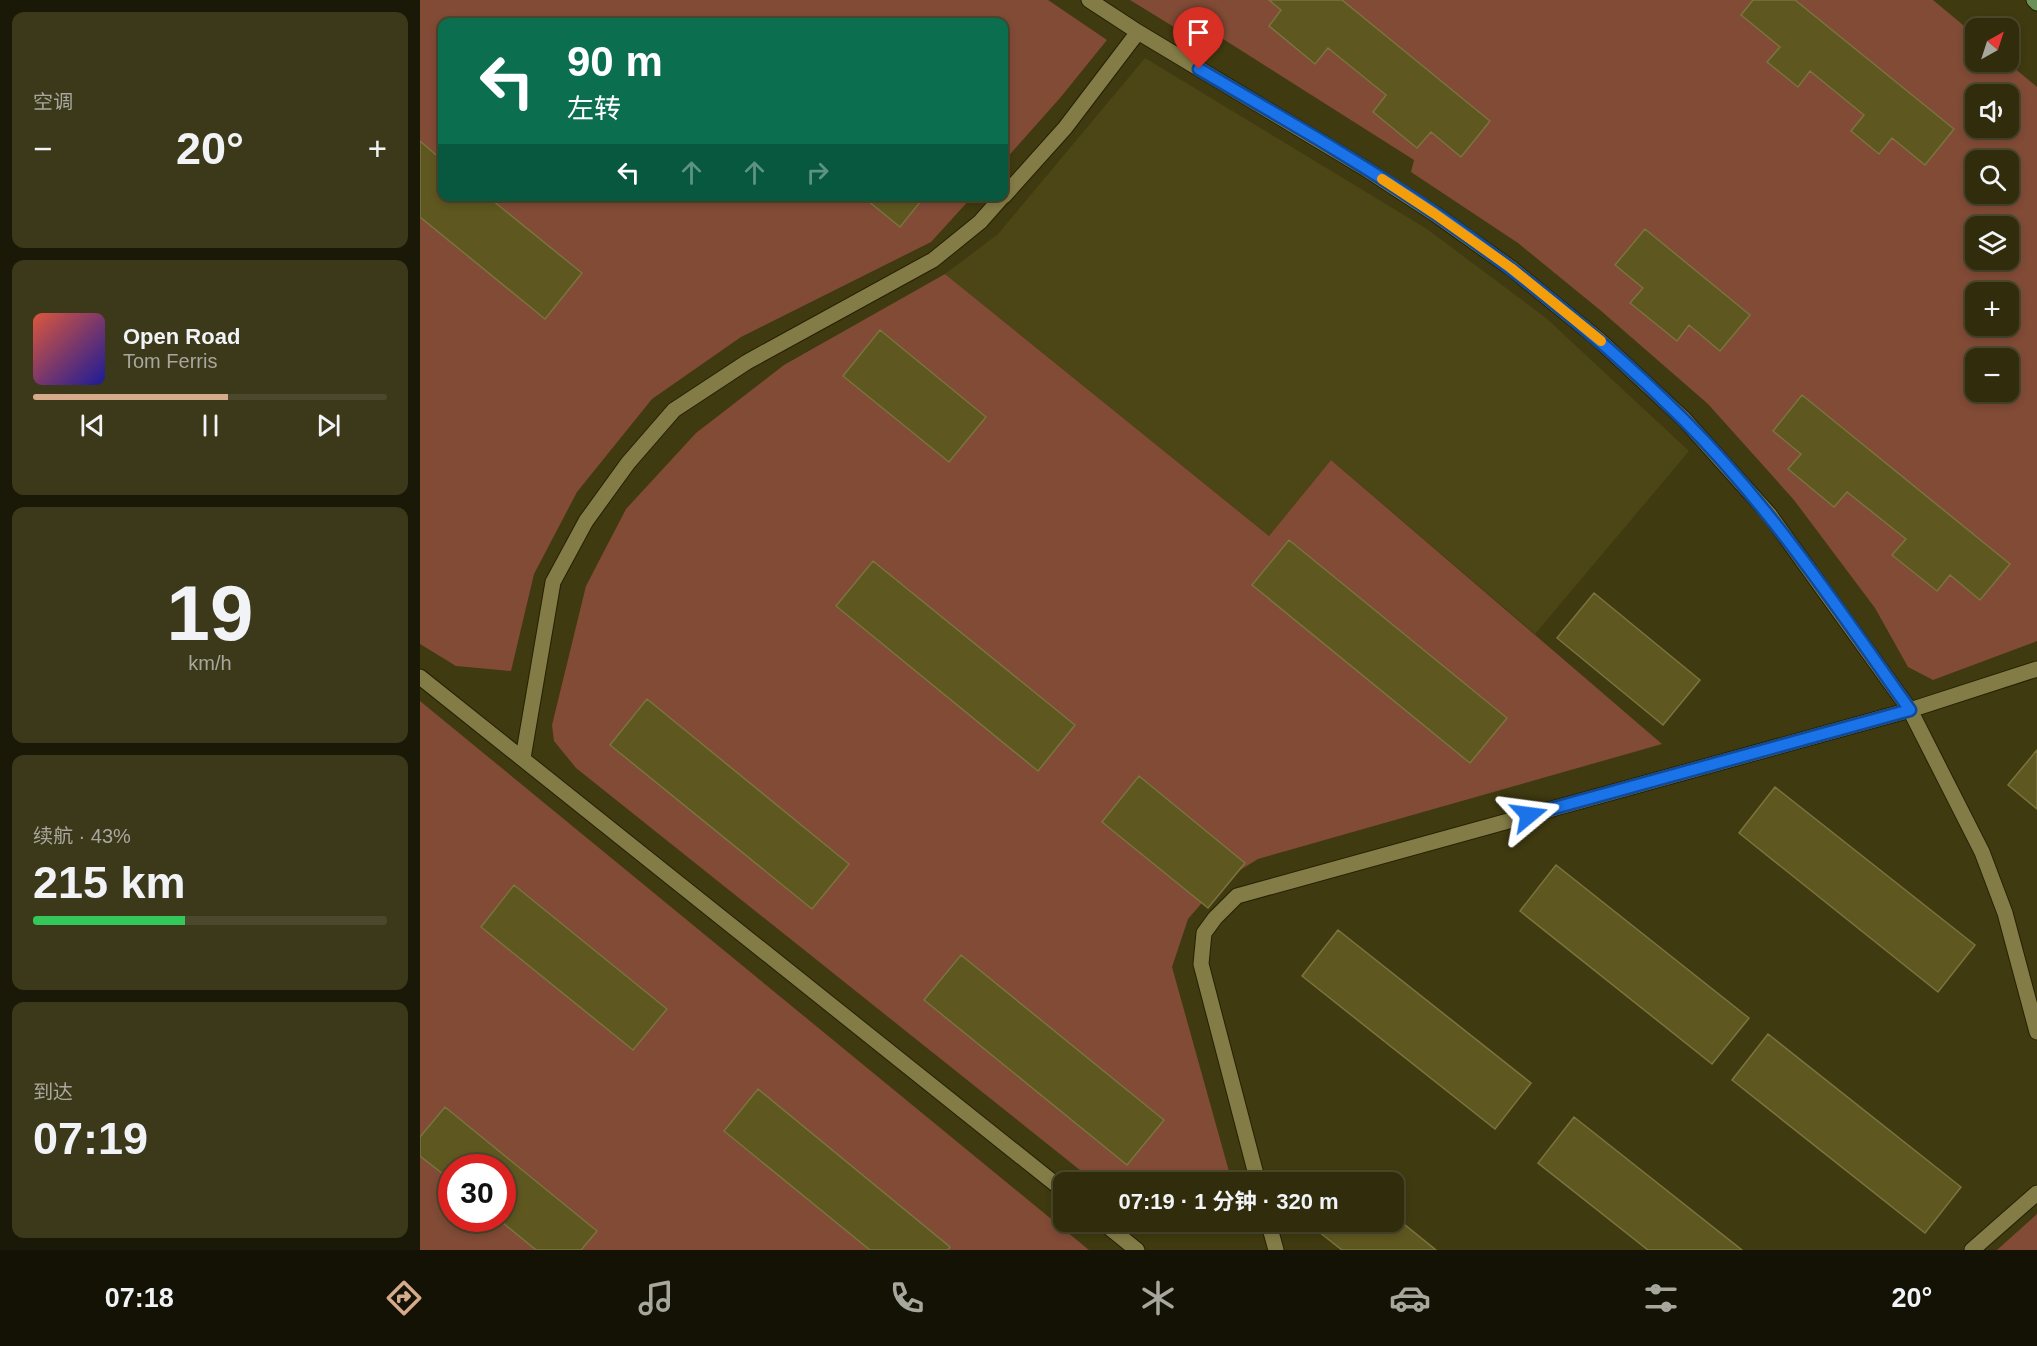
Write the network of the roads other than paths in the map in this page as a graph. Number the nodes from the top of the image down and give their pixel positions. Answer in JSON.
{"nodes":[{"id":1,"x":1089,"y":0,"type":"edge"},
{"id":2,"x":1138,"y":32,"type":"junction"},
{"id":3,"x":1008,"y":191,"type":"edge"},
{"id":4,"x":999,"y":201,"type":"edge"},
{"id":5,"x":2037,"y":669,"type":"edge"},
{"id":6,"x":420,"y":677,"type":"edge"},
{"id":7,"x":1910,"y":710,"type":"junction"},
{"id":8,"x":523,"y":758,"type":"junction"},
{"id":9,"x":2037,"y":1032,"type":"edge"},
{"id":10,"x":1255,"y":1172,"type":"edge"},
{"id":11,"x":1053,"y":1182,"type":"edge"},
{"id":12,"x":2037,"y":1193,"type":"edge"},
{"id":13,"x":1115,"y":1232,"type":"edge"},
{"id":14,"x":1271,"y":1232,"type":"edge"},
{"id":15,"x":1137,"y":1250,"type":"edge"},
{"id":16,"x":1276,"y":1250,"type":"edge"},
{"id":17,"x":1972,"y":1250,"type":"edge"}],
"edges":[{"from":1,"to":2,"type":"street"},
{"from":2,"to":3,"type":"street"},
{"from":2,"to":7,"type":"street"},
{"from":4,"to":8,"type":"street"},
{"from":5,"to":7,"type":"street"},
{"from":6,"to":8,"type":"street"},
{"from":7,"to":9,"type":"street"},
{"from":7,"to":10,"type":"street"},
{"from":8,"to":11,"type":"street"},
{"from":12,"to":17,"type":"street"},
{"from":13,"to":15,"type":"street"},
{"from":14,"to":16,"type":"street"}]}
